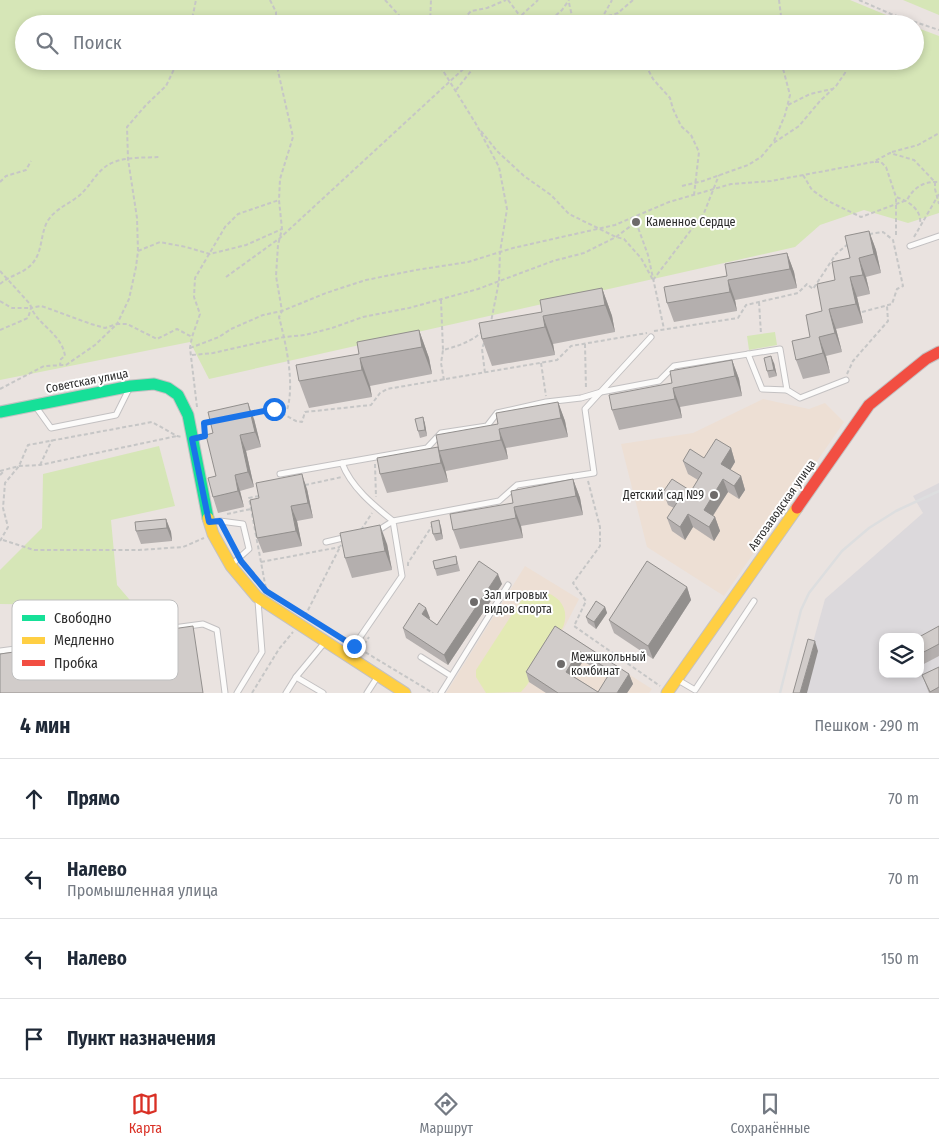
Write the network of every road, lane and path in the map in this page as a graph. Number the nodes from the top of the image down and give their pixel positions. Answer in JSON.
{"nodes":[{"id":1,"x":196,"y":0,"type":"edge"},
{"id":2,"x":270,"y":0,"type":"edge"},
{"id":3,"x":385,"y":0,"type":"edge"},
{"id":4,"x":431,"y":0,"type":"edge"},
{"id":5,"x":507,"y":0,"type":"edge"},
{"id":6,"x":538,"y":0,"type":"edge"},
{"id":7,"x":612,"y":0,"type":"edge"},
{"id":8,"x":633,"y":0,"type":"edge"},
{"id":9,"x":779,"y":0,"type":"edge"},
{"id":10,"x":859,"y":0,"type":"edge"},
{"id":11,"x":569,"y":1,"type":"edge"},
{"id":12,"x":194,"y":15,"type":"edge"},
{"id":13,"x":276,"y":15,"type":"edge"},
{"id":14,"x":399,"y":15,"type":"edge"},
{"id":15,"x":430,"y":15,"type":"edge"},
{"id":16,"x":467,"y":15,"type":"edge"},
{"id":17,"x":518,"y":15,"type":"edge"},
{"id":18,"x":522,"y":15,"type":"edge"},
{"id":19,"x":556,"y":15,"type":"edge"},
{"id":20,"x":572,"y":15,"type":"edge"},
{"id":21,"x":604,"y":15,"type":"edge"},
{"id":22,"x":612,"y":15,"type":"edge"},
{"id":23,"x":781,"y":15,"type":"edge"},
{"id":24,"x":895,"y":15,"type":"edge"},
{"id":25,"x":924,"y":25,"type":"edge"},
{"id":26,"x":939,"y":30,"type":"edge"},
{"id":27,"x":174,"y":70,"type":"edge"},
{"id":28,"x":278,"y":70,"type":"edge"},
{"id":29,"x":443,"y":70,"type":"edge"},
{"id":30,"x":462,"y":70,"type":"edge"},
{"id":31,"x":472,"y":70,"type":"edge"},
{"id":32,"x":648,"y":70,"type":"edge"},
{"id":33,"x":783,"y":70,"type":"edge"},
{"id":34,"x":846,"y":70,"type":"edge"},
{"id":35,"x":450,"y":81,"type":"junction"},
{"id":36,"x":832,"y":89,"type":"junction"},
{"id":37,"x":456,"y":90,"type":"junction"},
{"id":38,"x":787,"y":105,"type":"junction"},
{"id":39,"x":477,"y":127,"type":"junction"},
{"id":40,"x":939,"y":133,"type":"edge"},
{"id":41,"x":774,"y":143,"type":"junction"},
{"id":42,"x":890,"y":153,"type":"junction"},
{"id":43,"x":160,"y":157,"type":"dead end"},
{"id":44,"x":128,"y":159,"type":"junction"},
{"id":45,"x":31,"y":161,"type":"dead end"},
{"id":46,"x":873,"y":162,"type":"junction"},
{"id":47,"x":720,"y":174,"type":"junction"},
{"id":48,"x":802,"y":175,"type":"junction"},
{"id":49,"x":0,"y":182,"type":"edge"},
{"id":50,"x":696,"y":182,"type":"junction"},
{"id":51,"x":935,"y":182,"type":"junction"},
{"id":52,"x":939,"y":182,"type":"edge"},
{"id":53,"x":682,"y":186,"type":"dead end"},
{"id":54,"x":712,"y":190,"type":"junction"},
{"id":55,"x":694,"y":195,"type":"junction"},
{"id":56,"x":938,"y":195,"type":"edge"},
{"id":57,"x":896,"y":197,"type":"junction"},
{"id":58,"x":279,"y":200,"type":"junction"},
{"id":59,"x":907,"y":200,"type":"junction"},
{"id":60,"x":896,"y":204,"type":"junction"},
{"id":61,"x":939,"y":204,"type":"edge"},
{"id":62,"x":638,"y":216,"type":"junction"},
{"id":63,"x":636,"y":222,"type":"junction"},
{"id":64,"x":920,"y":224,"type":"junction"},
{"id":65,"x":282,"y":229,"type":"junction"},
{"id":66,"x":599,"y":230,"type":"junction"},
{"id":67,"x":866,"y":234,"type":"edge"},
{"id":68,"x":896,"y":235,"type":"dead end"},
{"id":69,"x":939,"y":236,"type":"edge"},
{"id":70,"x":616,"y":237,"type":"junction"},
{"id":71,"x":280,"y":238,"type":"junction"},
{"id":72,"x":851,"y":241,"type":"edge"},
{"id":73,"x":910,"y":246,"type":"joint"},
{"id":74,"x":138,"y":251,"type":"junction"},
{"id":75,"x":500,"y":252,"type":"junction"},
{"id":76,"x":210,"y":254,"type":"junction"},
{"id":77,"x":0,"y":271,"type":"edge"},
{"id":78,"x":226,"y":277,"type":"dead end"},
{"id":79,"x":6,"y":278,"type":"junction"},
{"id":80,"x":653,"y":280,"type":"junction"},
{"id":81,"x":499,"y":281,"type":"junction"},
{"id":82,"x":0,"y":284,"type":"edge"},
{"id":83,"x":441,"y":300,"type":"junction"},
{"id":84,"x":0,"y":301,"type":"edge"},
{"id":85,"x":759,"y":302,"type":"junction"},
{"id":86,"x":887,"y":306,"type":"junction"},
{"id":87,"x":31,"y":308,"type":"junction"},
{"id":88,"x":282,"y":311,"type":"junction"},
{"id":89,"x":862,"y":312,"type":"dead end"},
{"id":90,"x":116,"y":324,"type":"junction"},
{"id":91,"x":491,"y":324,"type":"edge"},
{"id":92,"x":486,"y":329,"type":"edge"},
{"id":93,"x":0,"y":330,"type":"edge"},
{"id":94,"x":664,"y":330,"type":"junction"},
{"id":95,"x":761,"y":334,"type":"dead end"},
{"id":96,"x":192,"y":337,"type":"junction"},
{"id":97,"x":284,"y":337,"type":"junction"},
{"id":98,"x":651,"y":337,"type":"dead end"},
{"id":99,"x":485,"y":341,"type":"edge"},
{"id":100,"x":585,"y":344,"type":"junction"},
{"id":101,"x":190,"y":348,"type":"junction"},
{"id":102,"x":443,"y":350,"type":"junction"},
{"id":103,"x":939,"y":352,"type":"edge"},
{"id":104,"x":748,"y":354,"type":"junction"},
{"id":105,"x":192,"y":356,"type":"junction"},
{"id":106,"x":541,"y":363,"type":"junction"},
{"id":107,"x":60,"y":366,"type":"junction"},
{"id":108,"x":485,"y":373,"type":"junction"},
{"id":109,"x":444,"y":380,"type":"junction"},
{"id":110,"x":845,"y":380,"type":"joint"},
{"id":111,"x":130,"y":386,"type":"junction"},
{"id":112,"x":0,"y":389,"type":"edge"},
{"id":113,"x":788,"y":390,"type":"junction"},
{"id":114,"x":601,"y":392,"type":"junction"},
{"id":115,"x":586,"y":396,"type":"junction"},
{"id":116,"x":546,"y":402,"type":"junction"},
{"id":117,"x":35,"y":405,"type":"junction"},
{"id":118,"x":197,"y":408,"type":"dead end"},
{"id":119,"x":287,"y":410,"type":"dead end"},
{"id":120,"x":0,"y":412,"type":"edge"},
{"id":121,"x":248,"y":414,"type":"edge"},
{"id":122,"x":213,"y":421,"type":"edge"},
{"id":123,"x":177,"y":436,"type":"junction"},
{"id":124,"x":192,"y":439,"type":"junction"},
{"id":125,"x":52,"y":440,"type":"junction"},
{"id":126,"x":375,"y":457,"type":"junction"},
{"id":127,"x":342,"y":463,"type":"junction"},
{"id":128,"x":40,"y":464,"type":"junction"},
{"id":129,"x":19,"y":466,"type":"junction"},
{"id":130,"x":4,"y":470,"type":"junction"},
{"id":131,"x":0,"y":471,"type":"edge"},
{"id":132,"x":280,"y":474,"type":"dead end"},
{"id":133,"x":586,"y":474,"type":"junction"},
{"id":134,"x":0,"y":475,"type":"edge"},
{"id":135,"x":347,"y":476,"type":"junction"},
{"id":136,"x":302,"y":486,"type":"edge"},
{"id":137,"x":375,"y":487,"type":"dead end"},
{"id":138,"x":266,"y":494,"type":"edge"},
{"id":139,"x":376,"y":507,"type":"junction"},
{"id":140,"x":251,"y":509,"type":"junction"},
{"id":141,"x":436,"y":520,"type":"edge"},
{"id":142,"x":393,"y":521,"type":"junction"},
{"id":143,"x":214,"y":526,"type":"junction"},
{"id":144,"x":366,"y":532,"type":"edge"},
{"id":145,"x":358,"y":534,"type":"joint"},
{"id":146,"x":344,"y":538,"type":"junction"},
{"id":147,"x":1,"y":540,"type":"edge"},
{"id":148,"x":326,"y":542,"type":"dead end"},
{"id":149,"x":340,"y":547,"type":"junction"},
{"id":150,"x":261,"y":562,"type":"junction"},
{"id":151,"x":231,"y":566,"type":"junction"},
{"id":152,"x":329,"y":571,"type":"dead end"},
{"id":153,"x":408,"y":571,"type":"dead end"},
{"id":154,"x":260,"y":583,"type":"dead end"},
{"id":155,"x":508,"y":585,"type":"dead end"},
{"id":156,"x":257,"y":597,"type":"junction"},
{"id":157,"x":754,"y":601,"type":"dead end"},
{"id":158,"x":178,"y":627,"type":"edge"},
{"id":159,"x":371,"y":634,"type":"dead end"},
{"id":160,"x":326,"y":642,"type":"junction"},
{"id":161,"x":354,"y":646,"type":"junction"},
{"id":162,"x":361,"y":650,"type":"junction"},
{"id":163,"x":421,"y":657,"type":"dead end"},
{"id":164,"x":351,"y":659,"type":"junction"},
{"id":165,"x":378,"y":676,"type":"junction"},
{"id":166,"x":451,"y":676,"type":"junction"},
{"id":167,"x":296,"y":677,"type":"junction"},
{"id":168,"x":676,"y":680,"type":"junction"},
{"id":169,"x":664,"y":690,"type":"edge"},
{"id":170,"x":226,"y":693,"type":"edge"},
{"id":171,"x":237,"y":693,"type":"edge"},
{"id":172,"x":286,"y":693,"type":"edge"},
{"id":173,"x":323,"y":693,"type":"edge"},
{"id":174,"x":367,"y":693,"type":"edge"},
{"id":175,"x":405,"y":693,"type":"edge"},
{"id":176,"x":433,"y":693,"type":"edge"},
{"id":177,"x":441,"y":693,"type":"edge"}],
"edges":[{"from":1,"to":12,"type":"path"},
{"from":2,"to":13,"type":"path"},
{"from":3,"to":14,"type":"path"},
{"from":4,"to":15,"type":"path"},
{"from":5,"to":16,"type":"path"},
{"from":5,"to":17,"type":"path"},
{"from":6,"to":18,"type":"path"},
{"from":7,"to":21,"type":"path"},
{"from":8,"to":22,"type":"path"},
{"from":9,"to":23,"type":"path"},
{"from":10,"to":24,"type":"path"},
{"from":11,"to":19,"type":"path"},
{"from":11,"to":20,"type":"path"},
{"from":25,"to":26,"type":"path"},
{"from":27,"to":44,"type":"path"},
{"from":28,"to":58,"type":"path"},
{"from":29,"to":35,"type":"path"},
{"from":30,"to":35,"type":"path"},
{"from":31,"to":37,"type":"path"},
{"from":32,"to":50,"type":"path"},
{"from":33,"to":38,"type":"path"},
{"from":34,"to":36,"type":"path"},
{"from":35,"to":37,"type":"path"},
{"from":35,"to":71,"type":"path"},
{"from":36,"to":38,"type":"path"},
{"from":36,"to":41,"type":"path"},
{"from":37,"to":39,"type":"path"},
{"from":38,"to":41,"type":"path"},
{"from":39,"to":66,"type":"path"},
{"from":39,"to":75,"type":"path"},
{"from":40,"to":42,"type":"path"},
{"from":41,"to":47,"type":"path"},
{"from":42,"to":46,"type":"path"},
{"from":42,"to":51,"type":"path"},
{"from":43,"to":44,"type":"path"},
{"from":44,"to":74,"type":"path"},
{"from":44,"to":79,"type":"path"},
{"from":45,"to":49,"type":"path"},
{"from":46,"to":48,"type":"path"},
{"from":46,"to":57,"type":"path"},
{"from":47,"to":50,"type":"path"},
{"from":47,"to":54,"type":"path"},
{"from":48,"to":54,"type":"path"},
{"from":48,"to":60,"type":"path"},
{"from":50,"to":53,"type":"path"},
{"from":50,"to":55,"type":"path"},
{"from":51,"to":52,"type":"path"},
{"from":51,"to":56,"type":"path"},
{"from":51,"to":59,"type":"path"},
{"from":54,"to":55,"type":"path"},
{"from":54,"to":80,"type":"path"},
{"from":55,"to":62,"type":"path"},
{"from":56,"to":61,"type":"path"},
{"from":56,"to":64,"type":"path"},
{"from":57,"to":59,"type":"path"},
{"from":57,"to":60,"type":"path"},
{"from":58,"to":65,"type":"path"},
{"from":58,"to":76,"type":"path"},
{"from":59,"to":60,"type":"path"},
{"from":59,"to":64,"type":"path"},
{"from":60,"to":68,"type":"path"},
{"from":62,"to":63,"type":"path"},
{"from":62,"to":66,"type":"path"},
{"from":63,"to":70,"type":"path"},
{"from":63,"to":80,"type":"path"},
{"from":64,"to":73,"type":"path"},
{"from":65,"to":71,"type":"path"},
{"from":65,"to":76,"type":"path"},
{"from":66,"to":70,"type":"path"},
{"from":66,"to":75,"type":"path"},
{"from":67,"to":86,"type":"path"},
{"from":69,"to":73,"type":"lane"},
{"from":70,"to":80,"type":"path"},
{"from":70,"to":81,"type":"path"},
{"from":71,"to":78,"type":"path"},
{"from":71,"to":88,"type":"path"},
{"from":72,"to":85,"type":"path"},
{"from":74,"to":76,"type":"path"},
{"from":74,"to":90,"type":"path"},
{"from":75,"to":81,"type":"path"},
{"from":75,"to":88,"type":"path"},
{"from":76,"to":96,"type":"path"},
{"from":77,"to":79,"type":"path"},
{"from":79,"to":82,"type":"path"},
{"from":79,"to":87,"type":"path"},
{"from":80,"to":94,"type":"path"},
{"from":81,"to":83,"type":"path"},
{"from":81,"to":91,"type":"path"},
{"from":83,"to":97,"type":"path"},
{"from":83,"to":102,"type":"path"},
{"from":84,"to":87,"type":"path"},
{"from":85,"to":94,"type":"path"},
{"from":85,"to":95,"type":"path"},
{"from":86,"to":89,"type":"path"},
{"from":86,"to":110,"type":"path"},
{"from":87,"to":90,"type":"path"},
{"from":87,"to":93,"type":"path"},
{"from":87,"to":107,"type":"path"},
{"from":88,"to":97,"type":"path"},
{"from":88,"to":101,"type":"path"},
{"from":90,"to":96,"type":"path"},
{"from":90,"to":107,"type":"path"},
{"from":92,"to":102,"type":"path"},
{"from":94,"to":100,"type":"path"},
{"from":96,"to":101,"type":"path"},
{"from":97,"to":105,"type":"path"},
{"from":97,"to":119,"type":"path"},
{"from":98,"to":114,"type":"lane"},
{"from":99,"to":108,"type":"path"},
{"from":100,"to":106,"type":"path"},
{"from":100,"to":115,"type":"path"},
{"from":101,"to":105,"type":"path"},
{"from":102,"to":109,"type":"path"},
{"from":103,"to":168,"type":"street","name":"Автозаводская улица"},
{"from":104,"to":113,"type":"lane"},
{"from":104,"to":113,"type":"lane"},
{"from":104,"to":114,"type":"lane"},
{"from":105,"to":118,"type":"path"},
{"from":106,"to":108,"type":"path"},
{"from":106,"to":116,"type":"path"},
{"from":107,"to":112,"type":"path"},
{"from":108,"to":109,"type":"path"},
{"from":109,"to":121,"type":"path"},
{"from":110,"to":113,"type":"lane"},
{"from":111,"to":117,"type":"street","name":"Советская улица"},
{"from":111,"to":117,"type":"lane"},
{"from":111,"to":124,"type":"street","name":"Советская улица"},
{"from":114,"to":115,"type":"lane"},
{"from":114,"to":133,"type":"lane"},
{"from":115,"to":116,"type":"lane"},
{"from":116,"to":126,"type":"lane"},
{"from":117,"to":120,"type":"street","name":"Советская улица"},
{"from":122,"to":124,"type":"path"},
{"from":123,"to":124,"type":"path"},
{"from":123,"to":125,"type":"path"},
{"from":123,"to":128,"type":"path"},
{"from":124,"to":143,"type":"street"},
{"from":125,"to":128,"type":"path"},
{"from":125,"to":129,"type":"path"},
{"from":126,"to":127,"type":"lane"},
{"from":126,"to":137,"type":"path"},
{"from":127,"to":132,"type":"lane"},
{"from":127,"to":135,"type":"lane"},
{"from":128,"to":129,"type":"path"},
{"from":129,"to":130,"type":"path"},
{"from":129,"to":147,"type":"path"},
{"from":130,"to":131,"type":"path"},
{"from":130,"to":134,"type":"path"},
{"from":133,"to":142,"type":"lane"},
{"from":133,"to":169,"type":"path"},
{"from":135,"to":136,"type":"path"},
{"from":135,"to":139,"type":"lane"},
{"from":138,"to":140,"type":"path"},
{"from":139,"to":142,"type":"lane"},
{"from":139,"to":145,"type":"path"},
{"from":140,"to":143,"type":"path"},
{"from":140,"to":150,"type":"path"},
{"from":141,"to":153,"type":"path"},
{"from":142,"to":144,"type":"lane"},
{"from":142,"to":161,"type":"lane"},
{"from":143,"to":147,"type":"path"},
{"from":143,"to":151,"type":"street"},
{"from":143,"to":151,"type":"lane"},
{"from":145,"to":146,"type":"lane"},
{"from":146,"to":148,"type":"lane"},
{"from":146,"to":149,"type":"path"},
{"from":149,"to":150,"type":"path"},
{"from":149,"to":152,"type":"path"},
{"from":150,"to":154,"type":"path"},
{"from":151,"to":156,"type":"street"},
{"from":155,"to":166,"type":"lane"},
{"from":156,"to":160,"type":"street"},
{"from":156,"to":171,"type":"lane"},
{"from":157,"to":168,"type":"lane"},
{"from":158,"to":170,"type":"lane"},
{"from":159,"to":162,"type":"path"},
{"from":160,"to":164,"type":"street"},
{"from":160,"to":167,"type":"lane"},
{"from":161,"to":162,"type":"path"},
{"from":161,"to":164,"type":"lane"},
{"from":162,"to":176,"type":"path"},
{"from":163,"to":166,"type":"lane"},
{"from":164,"to":165,"type":"street"},
{"from":165,"to":174,"type":"lane"},
{"from":165,"to":175,"type":"street"},
{"from":166,"to":177,"type":"lane"},
{"from":167,"to":172,"type":"lane"},
{"from":167,"to":173,"type":"lane"},
{"from":168,"to":169,"type":"street","name":"Автозаводская улица"}]}
